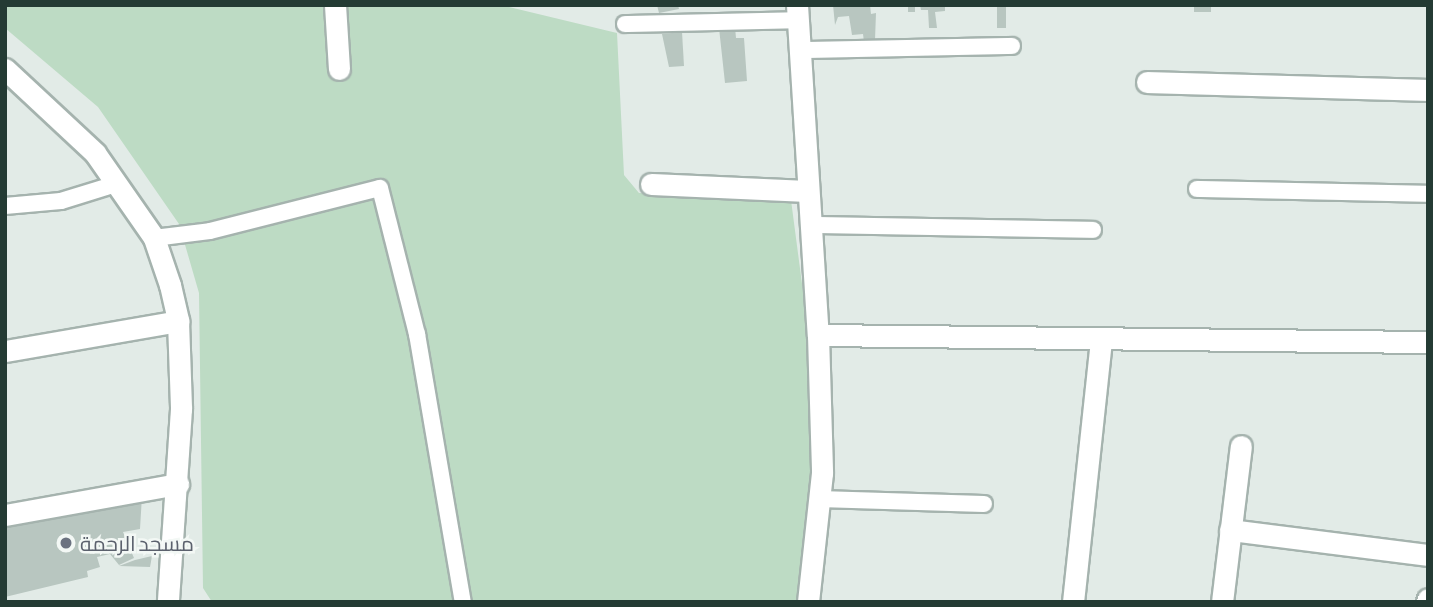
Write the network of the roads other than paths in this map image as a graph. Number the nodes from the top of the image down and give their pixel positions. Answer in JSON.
{"nodes":[{"id":1,"x":335,"y":5,"type":"edge"},
{"id":2,"x":798,"y":13,"type":"edge"},
{"id":3,"x":625,"y":24,"type":"dead end"},
{"id":4,"x":1012,"y":46,"type":"dead end"},
{"id":5,"x":802,"y":50,"type":"junction"},
{"id":6,"x":5,"y":69,"type":"edge"},
{"id":7,"x":339,"y":69,"type":"dead end"},
{"id":8,"x":1147,"y":82,"type":"dead end"},
{"id":9,"x":1428,"y":90,"type":"edge"},
{"id":10,"x":116,"y":184,"type":"junction"},
{"id":11,"x":651,"y":184,"type":"dead end"},
{"id":12,"x":1197,"y":189,"type":"dead end"},
{"id":13,"x":808,"y":191,"type":"junction"},
{"id":14,"x":1428,"y":194,"type":"edge"},
{"id":15,"x":5,"y":206,"type":"edge"},
{"id":16,"x":811,"y":225,"type":"junction"},
{"id":17,"x":1093,"y":230,"type":"dead end"},
{"id":18,"x":154,"y":238,"type":"junction"},
{"id":19,"x":178,"y":321,"type":"junction"},
{"id":20,"x":818,"y":335,"type":"junction"},
{"id":21,"x":1101,"y":338,"type":"junction"},
{"id":22,"x":1428,"y":342,"type":"edge"},
{"id":23,"x":5,"y":351,"type":"edge"},
{"id":24,"x":1241,"y":446,"type":"dead end"},
{"id":25,"x":178,"y":484,"type":"junction"},
{"id":26,"x":819,"y":499,"type":"junction"},
{"id":27,"x":984,"y":504,"type":"dead end"},
{"id":28,"x":5,"y":515,"type":"edge"},
{"id":29,"x":1230,"y":530,"type":"junction"},
{"id":30,"x":1428,"y":555,"type":"edge"},
{"id":31,"x":168,"y":602,"type":"edge"},
{"id":32,"x":463,"y":602,"type":"edge"},
{"id":33,"x":808,"y":602,"type":"edge"},
{"id":34,"x":1073,"y":602,"type":"edge"},
{"id":35,"x":1222,"y":602,"type":"edge"}],
"edges":[{"from":1,"to":7,"type":"street"},
{"from":2,"to":3,"type":"lane"},
{"from":2,"to":5,"type":"street"},
{"from":4,"to":5,"type":"lane"},
{"from":5,"to":13,"type":"street"},
{"from":6,"to":10,"type":"street"},
{"from":8,"to":9,"type":"street"},
{"from":10,"to":15,"type":"lane"},
{"from":10,"to":18,"type":"street"},
{"from":11,"to":13,"type":"street"},
{"from":12,"to":14,"type":"lane"},
{"from":13,"to":16,"type":"street"},
{"from":16,"to":17,"type":"lane"},
{"from":16,"to":20,"type":"street"},
{"from":18,"to":19,"type":"street"},
{"from":18,"to":32,"type":"lane"},
{"from":19,"to":23,"type":"street"},
{"from":19,"to":25,"type":"street"},
{"from":20,"to":21,"type":"street"},
{"from":20,"to":26,"type":"street"},
{"from":21,"to":22,"type":"street"},
{"from":21,"to":34,"type":"street"},
{"from":24,"to":29,"type":"street"},
{"from":25,"to":28,"type":"street"},
{"from":25,"to":31,"type":"street"},
{"from":26,"to":27,"type":"lane"},
{"from":26,"to":33,"type":"street"},
{"from":29,"to":30,"type":"street"},
{"from":29,"to":35,"type":"street"}]}
